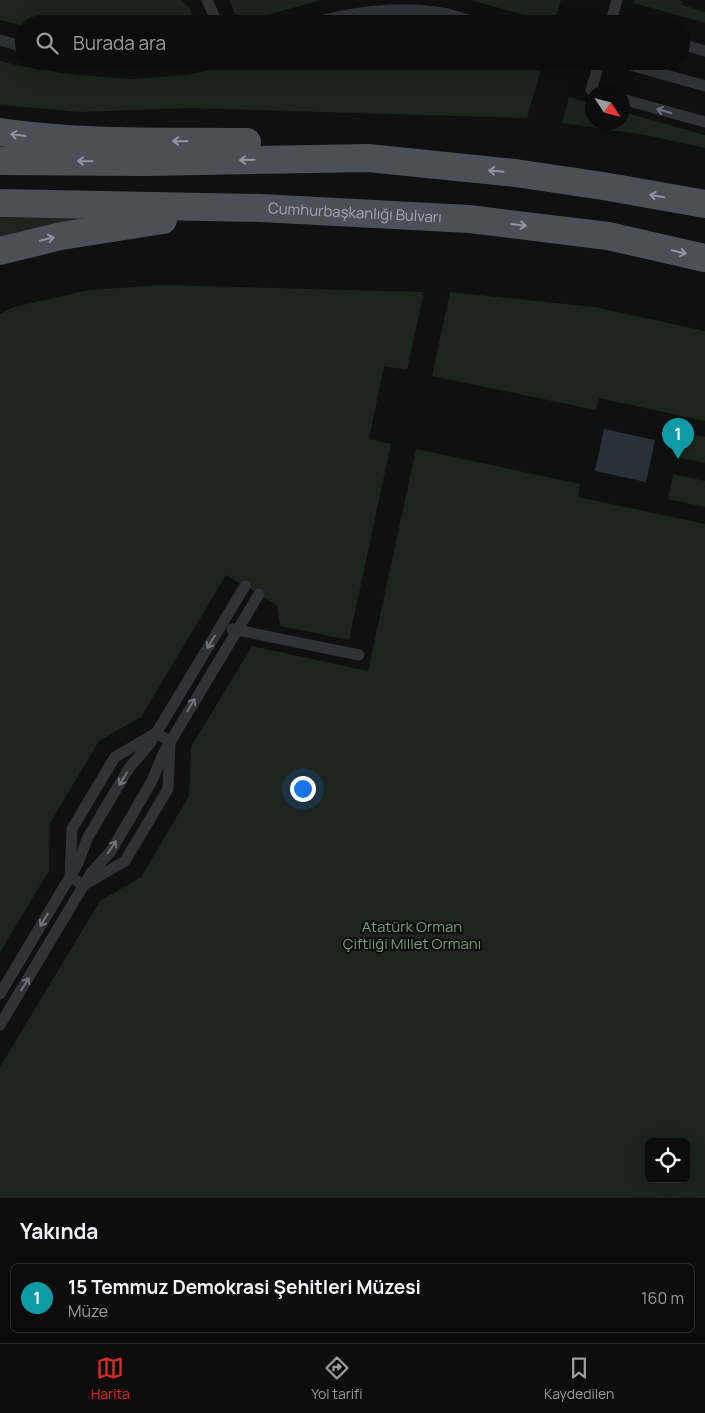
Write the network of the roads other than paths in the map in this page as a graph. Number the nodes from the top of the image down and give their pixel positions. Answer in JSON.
{"nodes":[{"id":1,"x":207,"y":0,"type":"edge"},
{"id":2,"x":617,"y":0,"type":"edge"},
{"id":3,"x":214,"y":15,"type":"edge"},
{"id":4,"x":348,"y":15,"type":"edge"},
{"id":5,"x":451,"y":15,"type":"edge"},
{"id":6,"x":613,"y":15,"type":"edge"},
{"id":7,"x":0,"y":40,"type":"edge"},
{"id":8,"x":15,"y":44,"type":"edge"},
{"id":9,"x":690,"y":47,"type":"edge"},
{"id":10,"x":705,"y":51,"type":"edge"},
{"id":11,"x":597,"y":70,"type":"edge"},
{"id":12,"x":648,"y":70,"type":"edge"},
{"id":13,"x":593,"y":85,"type":"edge"},
{"id":14,"x":705,"y":86,"type":"edge"},
{"id":15,"x":630,"y":101,"type":"edge"},
{"id":16,"x":705,"y":122,"type":"edge"},
{"id":17,"x":0,"y":132,"type":"edge"},
{"id":18,"x":368,"y":158,"type":"junction"},
{"id":19,"x":0,"y":161,"type":"edge"},
{"id":20,"x":0,"y":203,"type":"edge"},
{"id":21,"x":705,"y":204,"type":"edge"},
{"id":22,"x":261,"y":208,"type":"junction"},
{"id":23,"x":0,"y":251,"type":"edge"},
{"id":24,"x":705,"y":258,"type":"edge"},
{"id":25,"x":245,"y":586,"type":"dead end"},
{"id":26,"x":259,"y":594,"type":"dead end"},
{"id":27,"x":220,"y":626,"type":"junction"},
{"id":28,"x":237,"y":630,"type":"junction"},
{"id":29,"x":358,"y":655,"type":"dead end"},
{"id":30,"x":156,"y":733,"type":"junction"},
{"id":31,"x":170,"y":741,"type":"junction"},
{"id":32,"x":70,"y":877,"type":"junction"},
{"id":33,"x":84,"y":885,"type":"junction"},
{"id":34,"x":0,"y":994,"type":"edge"},
{"id":35,"x":0,"y":1025,"type":"edge"}],
"edges":[{"from":1,"to":3,"type":"lane"},
{"from":2,"to":6,"type":"lane"},
{"from":4,"to":5,"type":"lane"},
{"from":7,"to":8,"type":"lane"},
{"from":9,"to":10,"type":"lane"},
{"from":11,"to":13,"type":"lane"},
{"from":12,"to":14,"type":"lane"},
{"from":16,"to":15,"type":"lane","one_way":true},
{"from":18,"to":17,"type":"main road","one_way":true},
{"from":18,"to":19,"type":"main road","one_way":true},
{"from":21,"to":18,"type":"main road","one_way":true},
{"from":20,"to":22,"type":"main road","name":"Cumhurbaşkanlığı Bulvarı"},
{"from":23,"to":22,"type":"main road","one_way":true},
{"from":22,"to":24,"type":"main road","name":"Cumhurbaşkanlığı Bulvarı","one_way":true},
{"from":25,"to":27,"type":"lane"},
{"from":26,"to":28,"type":"lane"},
{"from":27,"to":28,"type":"lane"},
{"from":27,"to":30,"type":"lane","one_way":true},
{"from":28,"to":29,"type":"lane"},
{"from":31,"to":28,"type":"lane","one_way":true},
{"from":30,"to":31,"type":"lane"},
{"from":30,"to":32,"type":"lane","one_way":true},
{"from":30,"to":32,"type":"lane"},
{"from":33,"to":31,"type":"lane","one_way":true},
{"from":31,"to":33,"type":"lane"},
{"from":32,"to":33,"type":"lane"},
{"from":32,"to":34,"type":"lane","one_way":true},
{"from":35,"to":33,"type":"lane","one_way":true}]}
